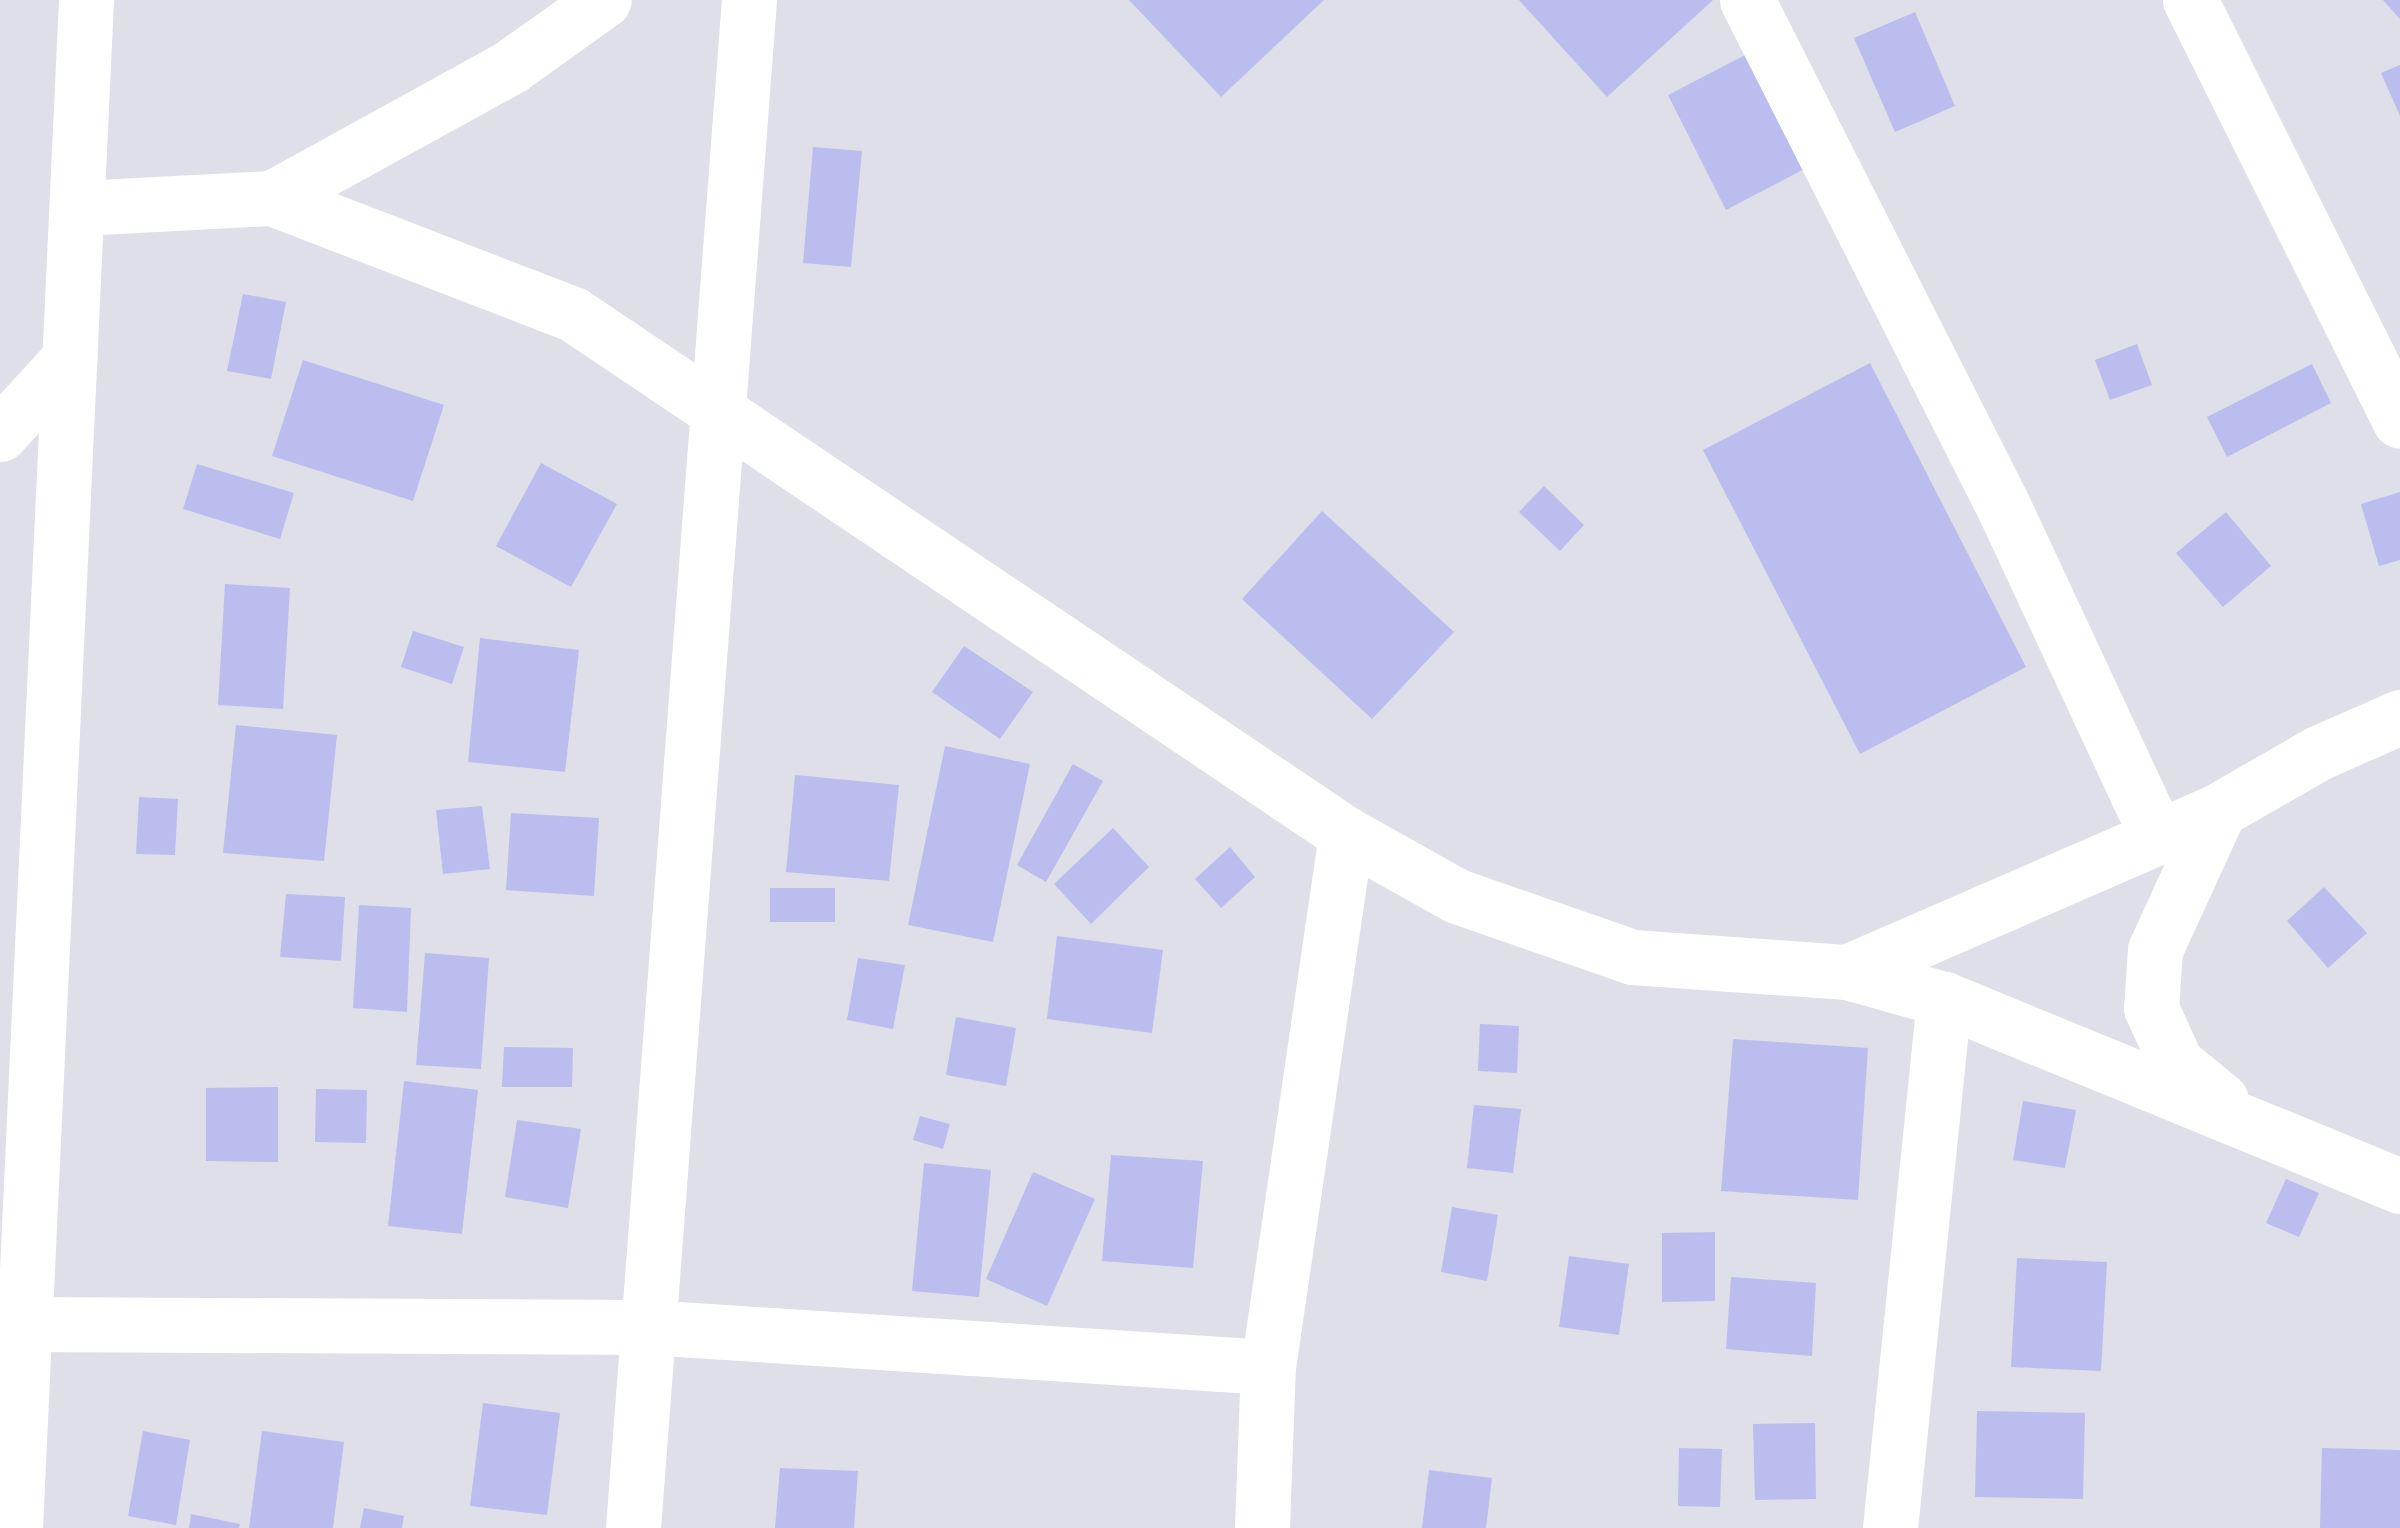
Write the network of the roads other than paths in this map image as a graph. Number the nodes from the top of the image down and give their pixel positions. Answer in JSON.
{"nodes":[{"id":1,"x":86,"y":0,"type":"edge"},
{"id":2,"x":604,"y":0,"type":"edge"},
{"id":3,"x":749,"y":0,"type":"edge"},
{"id":4,"x":1747,"y":0,"type":"edge"},
{"id":5,"x":2190,"y":0,"type":"edge"},
{"id":6,"x":272,"y":198,"type":"junction"},
{"id":7,"x":80,"y":208,"type":"junction"},
{"id":8,"x":70,"y":358,"type":"junction"},
{"id":9,"x":720,"y":417,"type":"junction"},
{"id":10,"x":2400,"y":421,"type":"edge"},
{"id":11,"x":0,"y":434,"type":"edge"},
{"id":12,"x":2400,"y":717,"type":"edge"},
{"id":13,"x":2219,"y":810,"type":"junction"},
{"id":14,"x":1346,"y":834,"type":"junction"},
{"id":15,"x":2157,"y":836,"type":"junction"},
{"id":16,"x":1848,"y":972,"type":"junction"},
{"id":17,"x":1944,"y":999,"type":"junction"},
{"id":18,"x":2242,"y":1118,"type":"junction"},
{"id":19,"x":2400,"y":1186,"type":"edge"},
{"id":20,"x":24,"y":1324,"type":"junction"},
{"id":21,"x":647,"y":1326,"type":"junction"},
{"id":22,"x":1268,"y":1367,"type":"junction"},
{"id":23,"x":14,"y":1528,"type":"edge"},
{"id":24,"x":633,"y":1528,"type":"edge"},
{"id":25,"x":1262,"y":1528,"type":"edge"},
{"id":26,"x":1890,"y":1528,"type":"edge"}],
"edges":[{"from":1,"to":7,"type":"street"},
{"from":2,"to":6,"type":"street"},
{"from":3,"to":9,"type":"street"},
{"from":4,"to":15,"type":"street"},
{"from":5,"to":10,"type":"street"},
{"from":6,"to":7,"type":"street"},
{"from":6,"to":9,"type":"street"},
{"from":7,"to":8,"type":"street"},
{"from":8,"to":11,"type":"street"},
{"from":8,"to":20,"type":"street"},
{"from":9,"to":14,"type":"street"},
{"from":9,"to":21,"type":"street"},
{"from":12,"to":13,"type":"street"},
{"from":13,"to":15,"type":"street"},
{"from":13,"to":18,"type":"street"},
{"from":14,"to":16,"type":"street"},
{"from":14,"to":22,"type":"street"},
{"from":15,"to":16,"type":"street"},
{"from":16,"to":17,"type":"street"},
{"from":17,"to":18,"type":"street"},
{"from":17,"to":26,"type":"street"},
{"from":18,"to":19,"type":"street"},
{"from":20,"to":21,"type":"street"},
{"from":20,"to":23,"type":"street"},
{"from":21,"to":22,"type":"street"},
{"from":21,"to":24,"type":"street"},
{"from":22,"to":25,"type":"street"}]}
